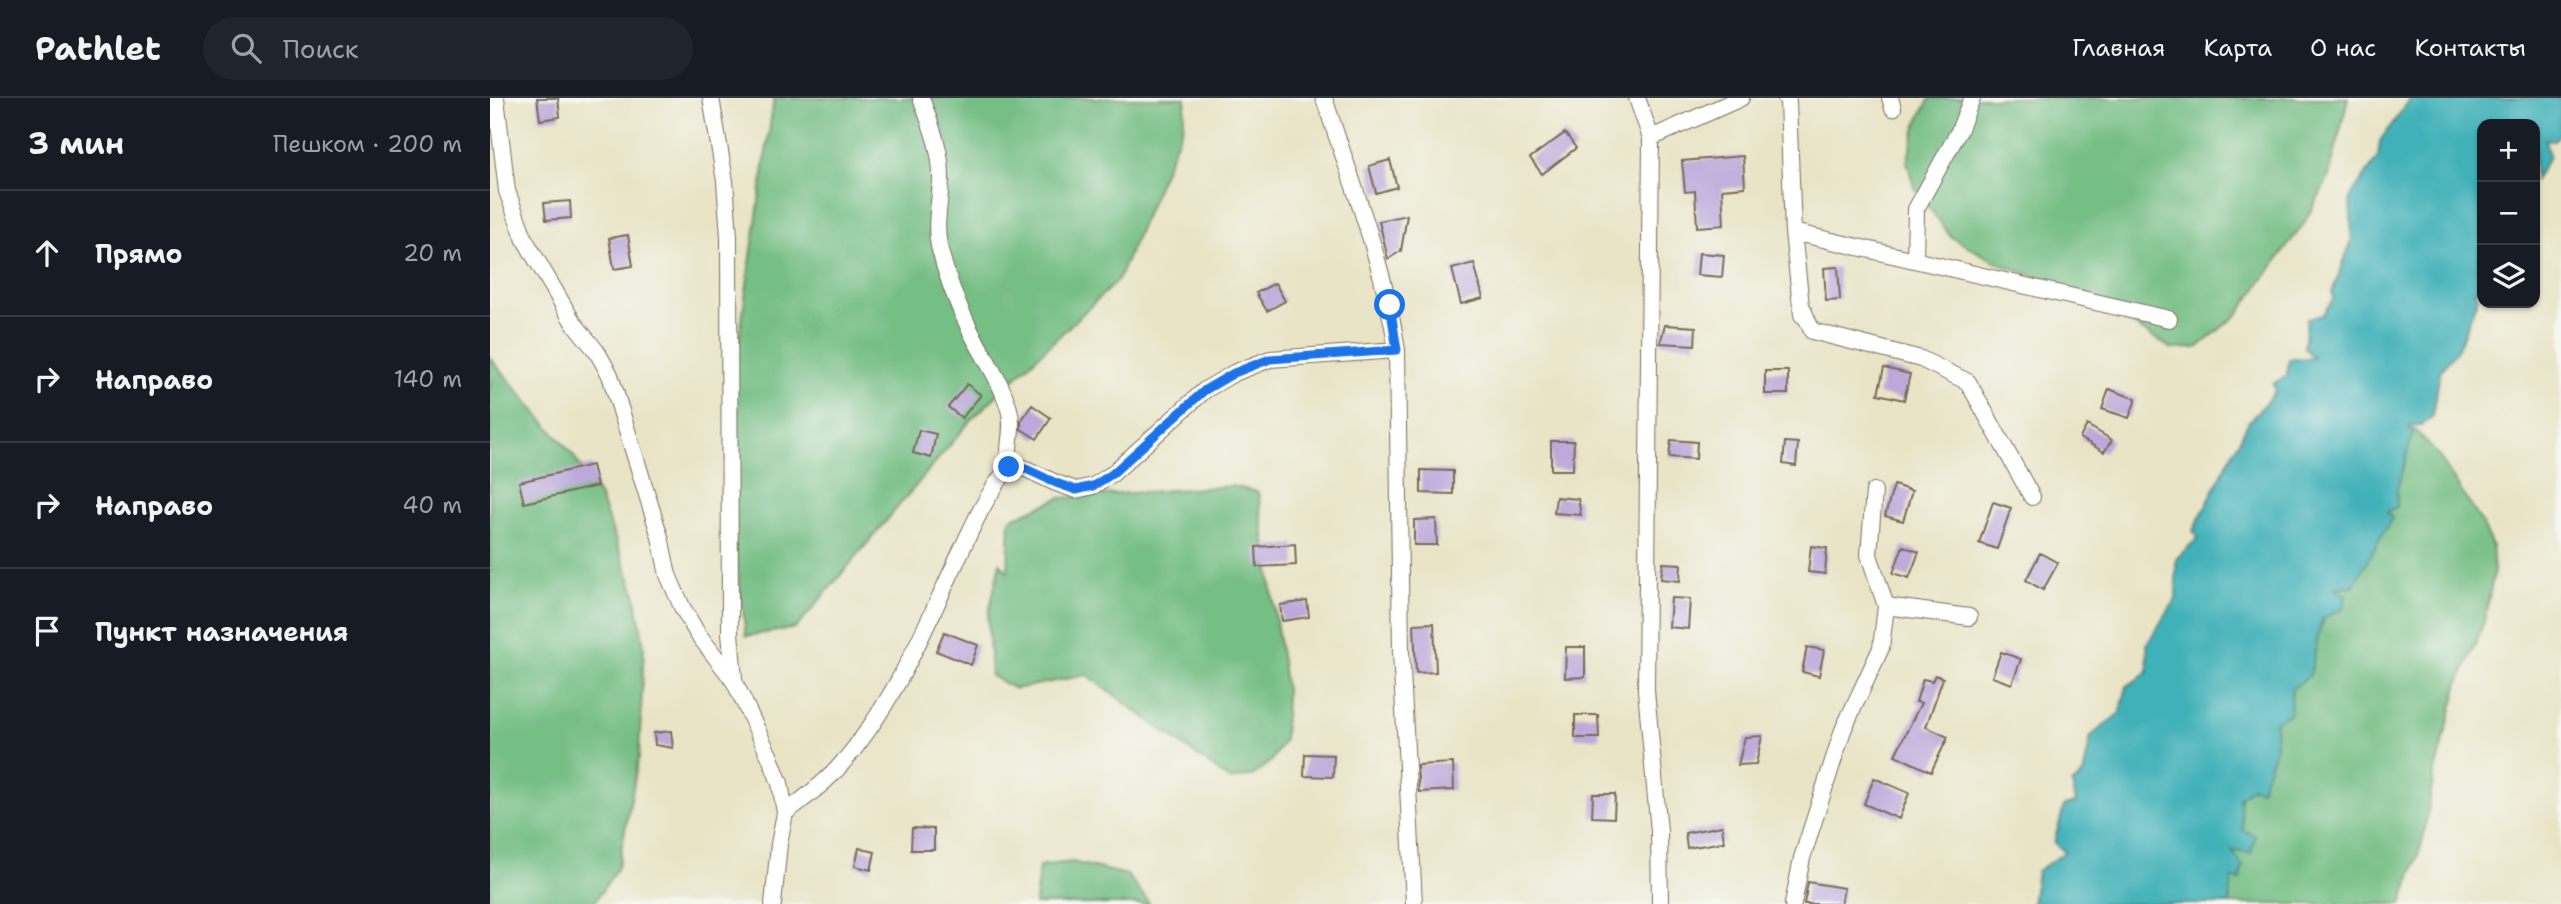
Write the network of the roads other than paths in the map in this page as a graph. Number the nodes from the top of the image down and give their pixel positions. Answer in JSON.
{"nodes":[{"id":1,"x":496,"y":98,"type":"edge"},
{"id":2,"x":711,"y":98,"type":"edge"},
{"id":3,"x":921,"y":98,"type":"edge"},
{"id":4,"x":1324,"y":98,"type":"edge"},
{"id":5,"x":1637,"y":98,"type":"edge"},
{"id":6,"x":1741,"y":98,"type":"edge"},
{"id":7,"x":1786,"y":98,"type":"edge"},
{"id":8,"x":1972,"y":98,"type":"edge"},
{"id":9,"x":1651,"y":138,"type":"junction"},
{"id":10,"x":1793,"y":232,"type":"junction"},
{"id":11,"x":1915,"y":260,"type":"junction"},
{"id":12,"x":2169,"y":319,"type":"dead end"},
{"id":13,"x":1397,"y":350,"type":"junction"},
{"id":14,"x":1009,"y":467,"type":"junction"},
{"id":15,"x":1874,"y":491,"type":"dead end"},
{"id":16,"x":2032,"y":497,"type":"dead end"},
{"id":17,"x":1886,"y":606,"type":"junction"},
{"id":18,"x":1969,"y":617,"type":"dead end"},
{"id":19,"x":734,"y":681,"type":"junction"},
{"id":20,"x":785,"y":813,"type":"junction"},
{"id":21,"x":773,"y":904,"type":"edge"},
{"id":22,"x":1414,"y":904,"type":"edge"},
{"id":23,"x":1660,"y":904,"type":"edge"},
{"id":24,"x":1793,"y":904,"type":"edge"}],
"edges":[{"from":1,"to":19,"type":"street"},
{"from":2,"to":19,"type":"street"},
{"from":3,"to":14,"type":"street"},
{"from":4,"to":13,"type":"street"},
{"from":5,"to":9,"type":"street"},
{"from":6,"to":9,"type":"street"},
{"from":7,"to":10,"type":"street"},
{"from":8,"to":11,"type":"street"},
{"from":9,"to":23,"type":"street"},
{"from":10,"to":11,"type":"street"},
{"from":10,"to":16,"type":"street"},
{"from":11,"to":12,"type":"street"},
{"from":13,"to":14,"type":"street"},
{"from":13,"to":22,"type":"street"},
{"from":14,"to":20,"type":"street"},
{"from":15,"to":17,"type":"street"},
{"from":17,"to":18,"type":"street"},
{"from":17,"to":24,"type":"street"},
{"from":19,"to":20,"type":"street"},
{"from":20,"to":21,"type":"street"}]}
